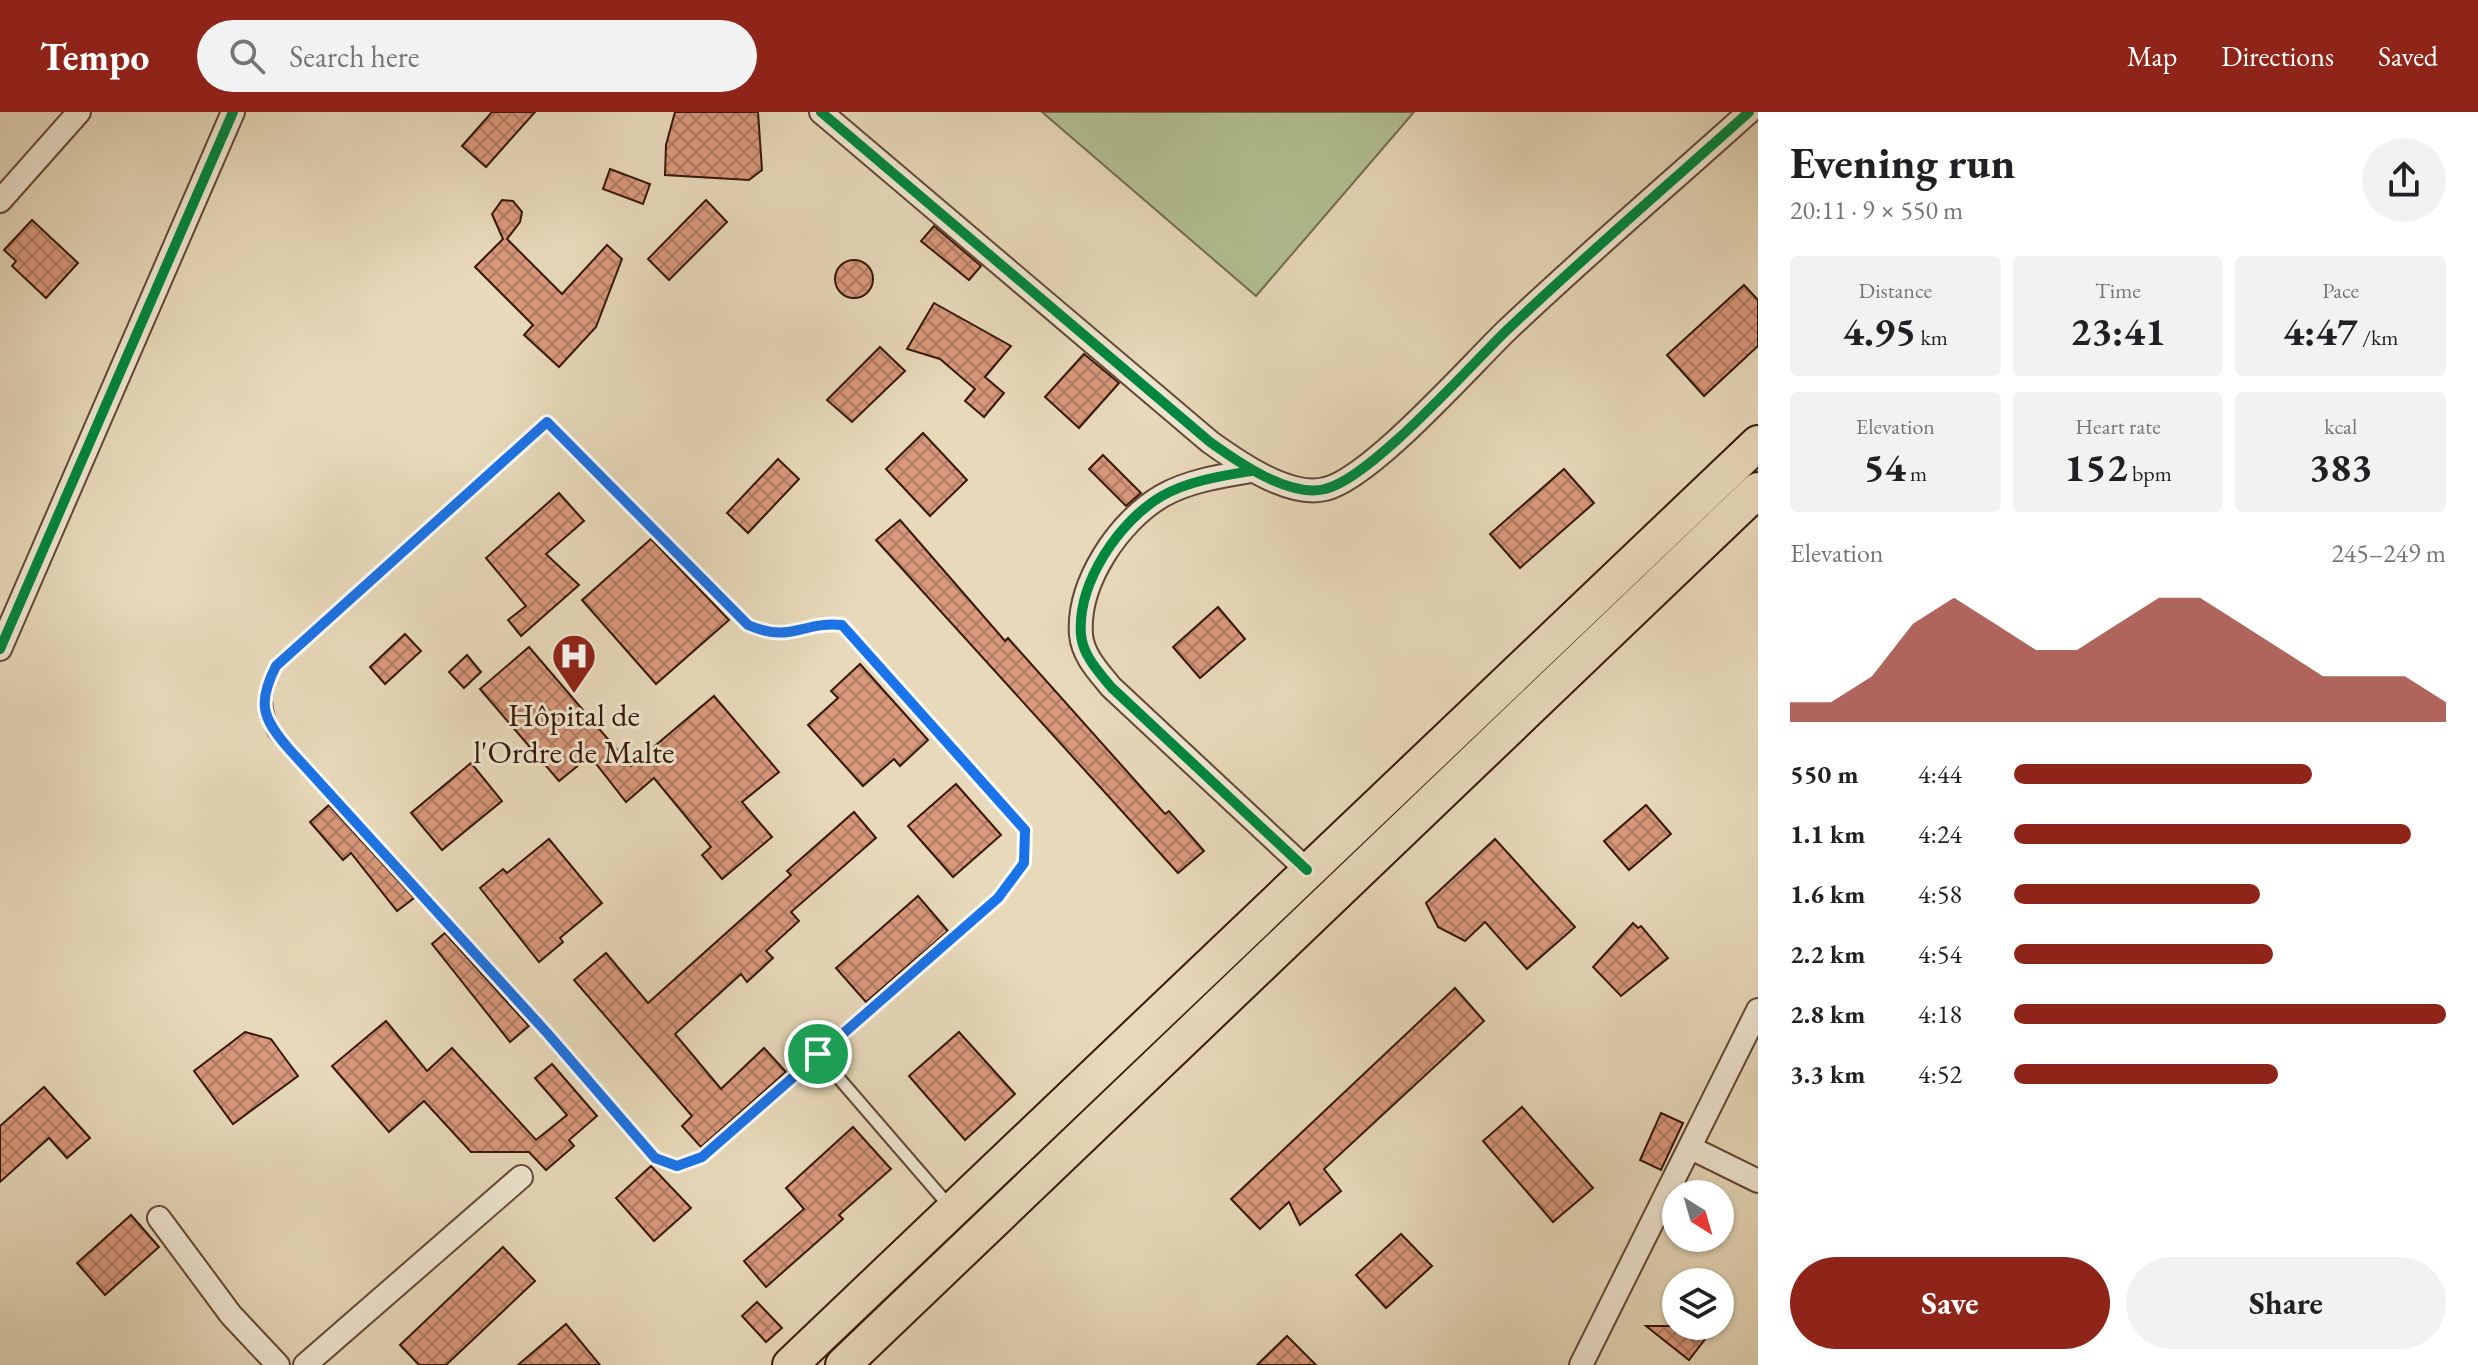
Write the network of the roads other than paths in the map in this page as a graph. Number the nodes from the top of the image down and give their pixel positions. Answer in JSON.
{"nodes":[{"id":1,"x":79,"y":112,"type":"edge"},
{"id":2,"x":233,"y":112,"type":"edge"},
{"id":3,"x":821,"y":112,"type":"edge"},
{"id":4,"x":1749,"y":112,"type":"edge"},
{"id":5,"x":0,"y":201,"type":"edge"},
{"id":6,"x":1758,"y":443,"type":"edge"},
{"id":7,"x":1251,"y":471,"type":"junction"},
{"id":8,"x":1758,"y":490,"type":"edge"},
{"id":9,"x":0,"y":649,"type":"edge"},
{"id":10,"x":1307,"y":870,"type":"junction"},
{"id":11,"x":1758,"y":1010,"type":"edge"},
{"id":12,"x":818,"y":1054,"type":"junction"},
{"id":13,"x":1691,"y":1148,"type":"junction"},
{"id":14,"x":521,"y":1177,"type":"dead end"},
{"id":15,"x":1758,"y":1181,"type":"edge"},
{"id":16,"x":953,"y":1209,"type":"junction"},
{"id":17,"x":159,"y":1218,"type":"dead end"},
{"id":18,"x":278,"y":1365,"type":"edge"},
{"id":19,"x":305,"y":1365,"type":"edge"},
{"id":20,"x":790,"y":1365,"type":"edge"},
{"id":21,"x":843,"y":1365,"type":"edge"},
{"id":22,"x":1581,"y":1365,"type":"edge"}],
"edges":[{"from":1,"to":5,"type":"street"},
{"from":2,"to":9,"type":"street"},
{"from":3,"to":7,"type":"street"},
{"from":4,"to":7,"type":"street"},
{"from":6,"to":10,"type":"main road"},
{"from":7,"to":10,"type":"street"},
{"from":8,"to":21,"type":"main road"},
{"from":10,"to":16,"type":"main road"},
{"from":11,"to":13,"type":"street"},
{"from":12,"to":12,"type":"lane"},
{"from":12,"to":16,"type":"lane"},
{"from":13,"to":15,"type":"street"},
{"from":13,"to":22,"type":"street"},
{"from":14,"to":19,"type":"street"},
{"from":16,"to":20,"type":"main road"},
{"from":17,"to":18,"type":"street"}]}
